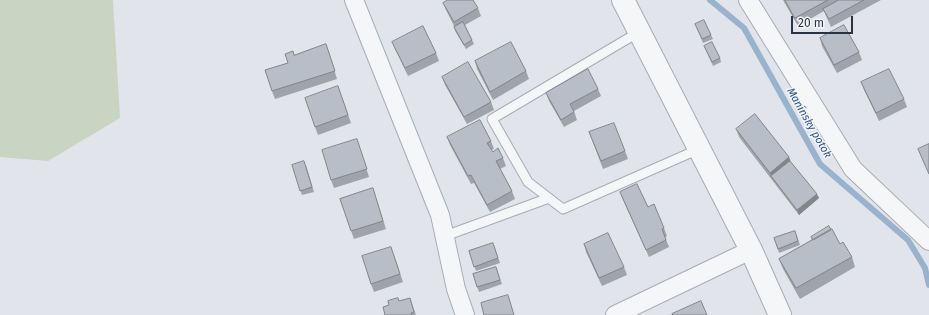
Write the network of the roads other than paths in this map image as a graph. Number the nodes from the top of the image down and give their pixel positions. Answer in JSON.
{"nodes":[{"id":1,"x":354,"y":0,"type":"edge"},
{"id":2,"x":623,"y":0,"type":"edge"},
{"id":3,"x":748,"y":0,"type":"edge"},
{"id":4,"x":639,"y":32,"type":"junction"},
{"id":5,"x":699,"y":149,"type":"junction"},
{"id":6,"x":549,"y":198,"type":"junction"},
{"id":7,"x":444,"y":236,"type":"junction"},
{"id":8,"x":929,"y":241,"type":"edge"},
{"id":9,"x":751,"y":250,"type":"junction"},
{"id":10,"x":465,"y":315,"type":"edge"},
{"id":11,"x":614,"y":315,"type":"edge"},
{"id":12,"x":780,"y":315,"type":"edge"}],
"edges":[{"from":1,"to":7,"type":"street"},
{"from":2,"to":4,"type":"street"},
{"from":3,"to":8,"type":"street"},
{"from":4,"to":5,"type":"street"},
{"from":4,"to":6,"type":"lane"},
{"from":5,"to":6,"type":"lane"},
{"from":5,"to":9,"type":"street"},
{"from":6,"to":7,"type":"lane"},
{"from":7,"to":10,"type":"street"},
{"from":9,"to":11,"type":"street"},
{"from":9,"to":12,"type":"street"}]}
